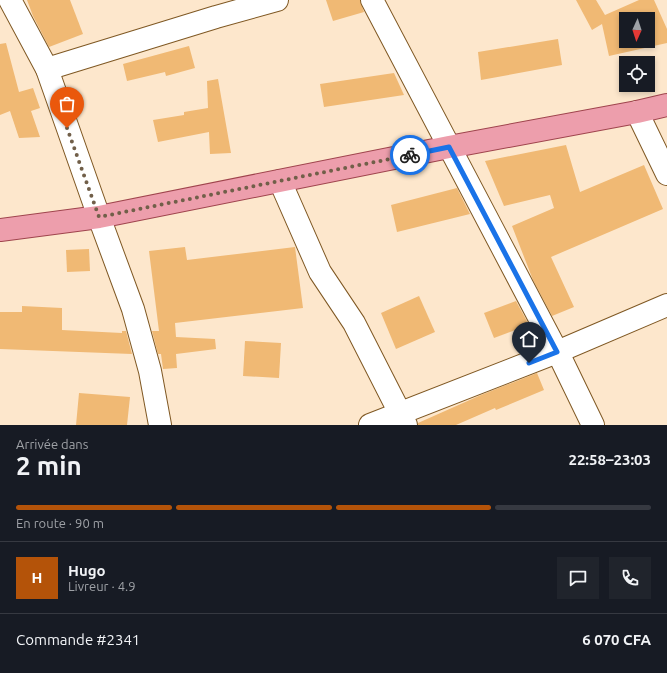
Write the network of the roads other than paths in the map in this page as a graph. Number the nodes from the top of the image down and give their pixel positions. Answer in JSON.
{"nodes":[{"id":1,"x":10,"y":0,"type":"edge"},
{"id":2,"x":277,"y":0,"type":"edge"},
{"id":3,"x":372,"y":0,"type":"edge"},
{"id":4,"x":47,"y":69,"type":"junction"},
{"id":5,"x":667,"y":105,"type":"edge"},
{"id":6,"x":637,"y":112,"type":"junction"},
{"id":7,"x":449,"y":147,"type":"junction"},
{"id":8,"x":667,"y":174,"type":"edge"},
{"id":9,"x":280,"y":181,"type":"junction"},
{"id":10,"x":99,"y":217,"type":"junction"},
{"id":11,"x":0,"y":230,"type":"edge"},
{"id":12,"x":667,"y":305,"type":"edge"},
{"id":13,"x":557,"y":352,"type":"junction"},
{"id":14,"x":403,"y":419,"type":"edge"},
{"id":15,"x":160,"y":425,"type":"edge"},
{"id":16,"x":370,"y":425,"type":"edge"},
{"id":17,"x":594,"y":425,"type":"edge"}],
"edges":[{"from":1,"to":4,"type":"street"},
{"from":2,"to":4,"type":"street"},
{"from":3,"to":7,"type":"street"},
{"from":4,"to":10,"type":"street"},
{"from":5,"to":6,"type":"main road"},
{"from":6,"to":7,"type":"main road"},
{"from":6,"to":8,"type":"street"},
{"from":7,"to":9,"type":"main road"},
{"from":7,"to":13,"type":"street"},
{"from":9,"to":10,"type":"main road"},
{"from":9,"to":14,"type":"street"},
{"from":10,"to":11,"type":"main road"},
{"from":10,"to":15,"type":"street"},
{"from":12,"to":13,"type":"street"},
{"from":13,"to":14,"type":"street"},
{"from":13,"to":17,"type":"street"},
{"from":14,"to":16,"type":"street"}]}
